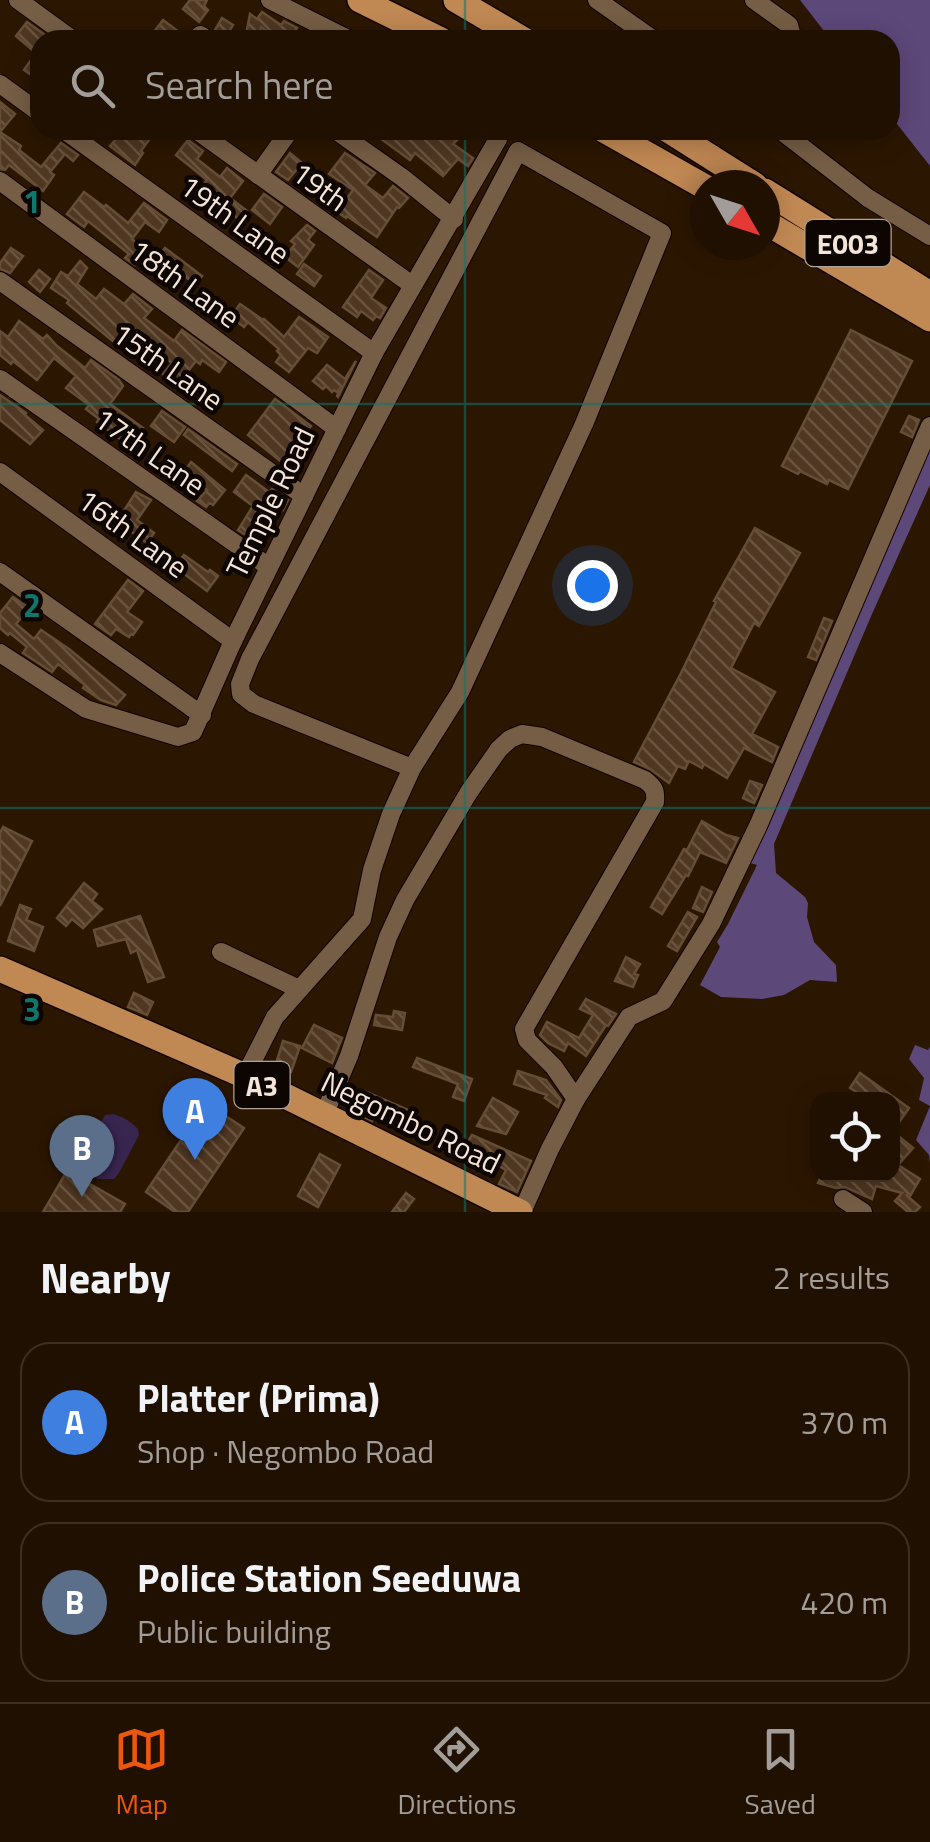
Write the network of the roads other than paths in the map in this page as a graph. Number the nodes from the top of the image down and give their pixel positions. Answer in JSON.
{"nodes":[{"id":1,"x":18,"y":0,"type":"edge"},
{"id":2,"x":270,"y":0,"type":"edge"},
{"id":3,"x":360,"y":0,"type":"edge"},
{"id":4,"x":456,"y":0,"type":"edge"},
{"id":5,"x":597,"y":0,"type":"edge"},
{"id":6,"x":754,"y":0,"type":"edge"},
{"id":7,"x":59,"y":30,"type":"edge"},
{"id":8,"x":327,"y":30,"type":"edge"},
{"id":9,"x":420,"y":30,"type":"edge"},
{"id":10,"x":507,"y":30,"type":"edge"},
{"id":11,"x":640,"y":30,"type":"edge"},
{"id":12,"x":790,"y":30,"type":"edge"},
{"id":13,"x":0,"y":84,"type":"edge"},
{"id":14,"x":30,"y":106,"type":"edge"},
{"id":15,"x":78,"y":140,"type":"edge"},
{"id":16,"x":210,"y":140,"type":"edge"},
{"id":17,"x":283,"y":140,"type":"edge"},
{"id":18,"x":348,"y":140,"type":"edge"},
{"id":19,"x":497,"y":140,"type":"edge"},
{"id":20,"x":622,"y":140,"type":"edge"},
{"id":21,"x":684,"y":140,"type":"edge"},
{"id":22,"x":793,"y":140,"type":"edge"},
{"id":23,"x":732,"y":170,"type":"edge"},
{"id":24,"x":258,"y":175,"type":"junction"},
{"id":25,"x":690,"y":179,"type":"edge"},
{"id":26,"x":0,"y":181,"type":"edge"},
{"id":27,"x":780,"y":200,"type":"edge"},
{"id":28,"x":454,"y":218,"type":"junction"},
{"id":29,"x":780,"y":231,"type":"edge"},
{"id":30,"x":930,"y":236,"type":"edge"},
{"id":31,"x":0,"y":281,"type":"edge"},
{"id":32,"x":412,"y":286,"type":"junction"},
{"id":33,"x":930,"y":294,"type":"edge"},
{"id":34,"x":930,"y":319,"type":"edge"},
{"id":35,"x":374,"y":353,"type":"junction"},
{"id":36,"x":0,"y":379,"type":"edge"},
{"id":37,"x":930,"y":426,"type":"edge"},
{"id":38,"x":337,"y":429,"type":"junction"},
{"id":39,"x":0,"y":472,"type":"edge"},
{"id":40,"x":304,"y":496,"type":"junction"},
{"id":41,"x":269,"y":567,"type":"junction"},
{"id":42,"x":0,"y":572,"type":"edge"},
{"id":43,"x":233,"y":641,"type":"junction"},
{"id":44,"x":5,"y":660,"type":"edge"},
{"id":45,"x":202,"y":714,"type":"junction"},
{"id":46,"x":412,"y":768,"type":"junction"},
{"id":47,"x":221,"y":952,"type":"dead end"},
{"id":48,"x":0,"y":968,"type":"edge"},
{"id":49,"x":0,"y":982,"type":"edge"},
{"id":50,"x":299,"y":989,"type":"junction"},
{"id":51,"x":245,"y":1076,"type":"junction"},
{"id":52,"x":576,"y":1098,"type":"junction"},
{"id":53,"x":324,"y":1115,"type":"junction"},
{"id":54,"x":843,"y":1199,"type":"dead end"},
{"id":55,"x":492,"y":1212,"type":"edge"},
{"id":56,"x":521,"y":1212,"type":"edge"},
{"id":57,"x":863,"y":1212,"type":"edge"}],
"edges":[{"from":1,"to":7,"type":"street"},
{"from":2,"to":8,"type":"street"},
{"from":3,"to":9,"type":"highway"},
{"from":4,"to":10,"type":"highway"},
{"from":5,"to":11,"type":"street"},
{"from":6,"to":12,"type":"street"},
{"from":13,"to":14,"type":"street"},
{"from":15,"to":35,"type":"street","name":"19th Lane"},
{"from":16,"to":24,"type":"street","name":"19th"},
{"from":17,"to":24,"type":"street"},
{"from":18,"to":28,"type":"street"},
{"from":19,"to":28,"type":"street","name":"Temple Road"},
{"from":20,"to":25,"type":"highway"},
{"from":21,"to":23,"type":"highway"},
{"from":22,"to":30,"type":"street"},
{"from":24,"to":32,"type":"street","name":"19th"},
{"from":26,"to":38,"type":"street","name":"18th Lane"},
{"from":27,"to":33,"type":"highway","number":"E003"},
{"from":28,"to":32,"type":"street","name":"Temple Road"},
{"from":29,"to":34,"type":"highway","number":"E003"},
{"from":31,"to":40,"type":"street","name":"15th Lane"},
{"from":32,"to":35,"type":"street","name":"Temple Road"},
{"from":35,"to":38,"type":"street","name":"Temple Road"},
{"from":36,"to":41,"type":"street","name":"17th Lane"},
{"from":37,"to":52,"type":"street"},
{"from":38,"to":40,"type":"street","name":"Temple Road"},
{"from":39,"to":43,"type":"street","name":"16th Lane"},
{"from":40,"to":41,"type":"street","name":"Temple Road"},
{"from":41,"to":43,"type":"street","name":"Temple Road"},
{"from":42,"to":45,"type":"street"},
{"from":43,"to":45,"type":"street","name":"Temple Road"},
{"from":44,"to":45,"type":"street"},
{"from":46,"to":46,"type":"street"},
{"from":46,"to":50,"type":"street"},
{"from":47,"to":50,"type":"street"},
{"from":48,"to":51,"type":"highway","name":"Negombo Road","number":"A3"},
{"from":49,"to":55,"type":"highway","name":"Negombo Road","number":"A3"},
{"from":50,"to":51,"type":"street"},
{"from":51,"to":53,"type":"highway","name":"Negombo Road","number":"A3"},
{"from":52,"to":53,"type":"street"},
{"from":52,"to":56,"type":"street"},
{"from":53,"to":56,"type":"highway","name":"Negombo Road","number":"A3"},
{"from":54,"to":57,"type":"street"}]}
